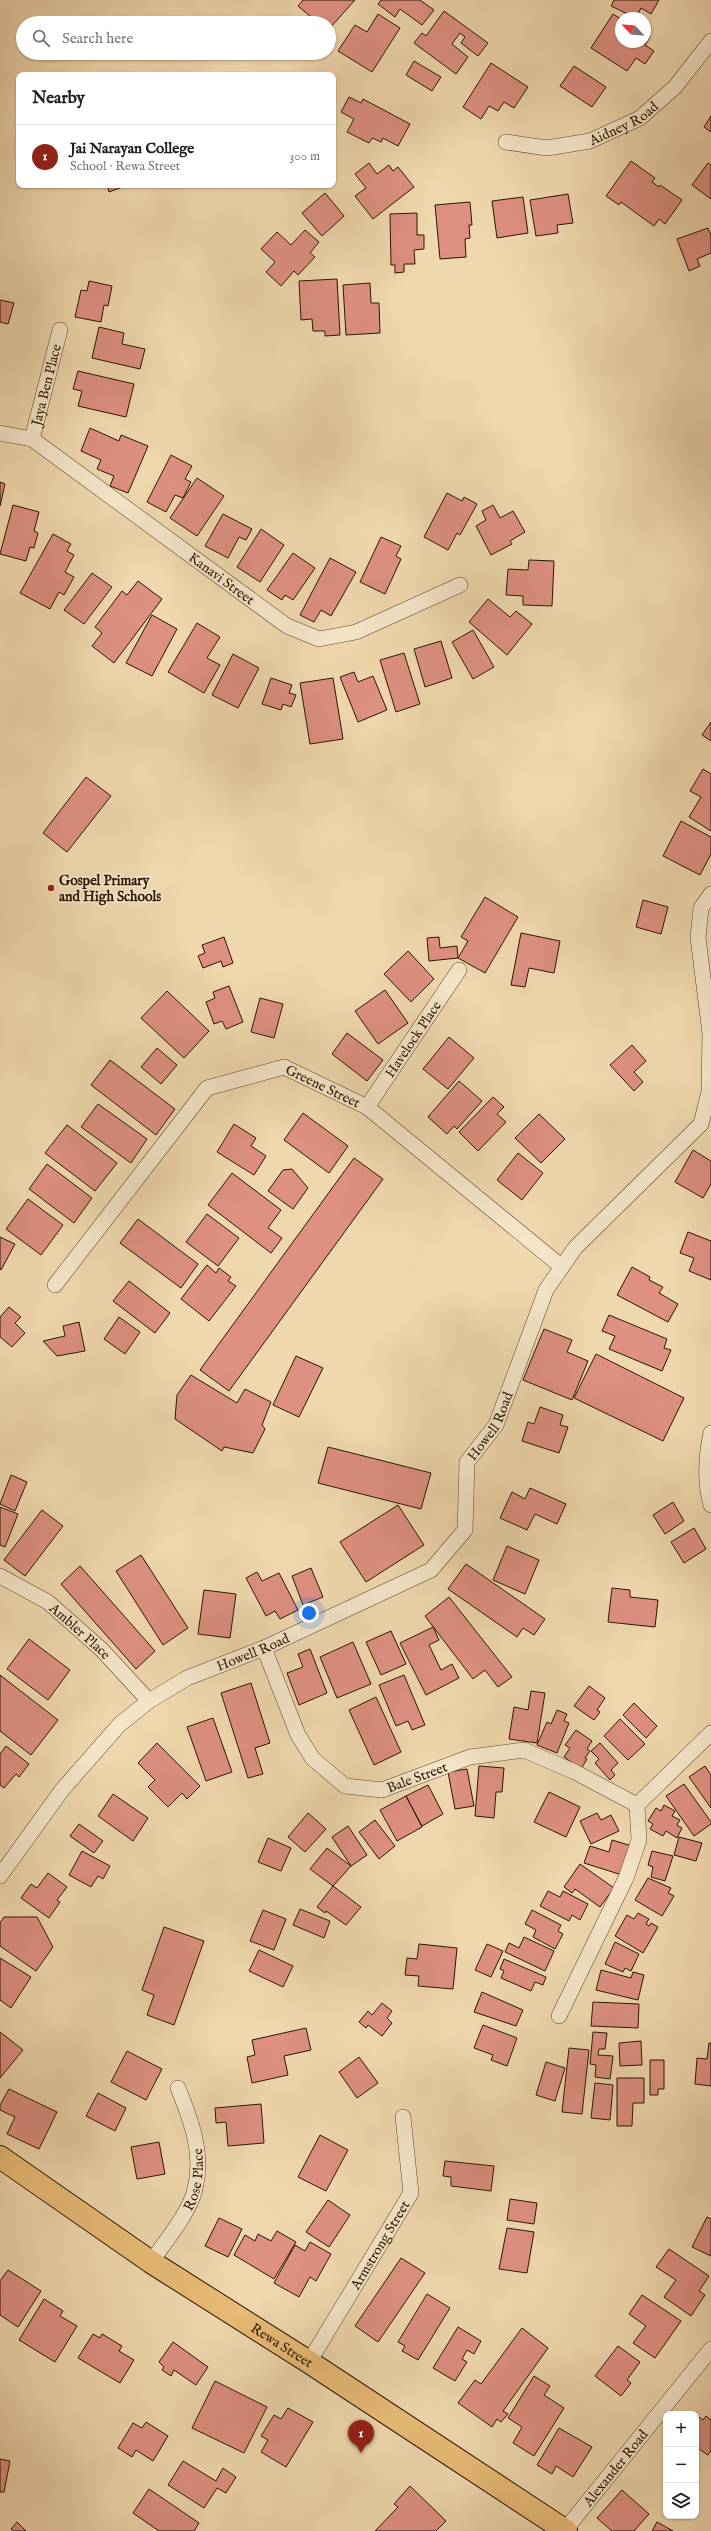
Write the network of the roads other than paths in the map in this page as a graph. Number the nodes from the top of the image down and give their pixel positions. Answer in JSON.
{"nodes":[{"id":1,"x":711,"y":41,"type":"edge"},
{"id":2,"x":506,"y":142,"type":"dead end"},
{"id":3,"x":60,"y":330,"type":"dead end"},
{"id":4,"x":0,"y":433,"type":"edge"},
{"id":5,"x":32,"y":439,"type":"junction"},
{"id":6,"x":460,"y":585,"type":"dead end"},
{"id":7,"x":711,"y":894,"type":"edge"},
{"id":8,"x":459,"y":970,"type":"dead end"},
{"id":9,"x":367,"y":1107,"type":"junction"},
{"id":10,"x":562,"y":1267,"type":"junction"},
{"id":11,"x":55,"y":1285,"type":"dead end"},
{"id":12,"x":711,"y":1433,"type":"edge"},
{"id":13,"x":711,"y":1505,"type":"edge"},
{"id":14,"x":0,"y":1576,"type":"edge"},
{"id":15,"x":264,"y":1648,"type":"junction"},
{"id":16,"x":149,"y":1701,"type":"junction"},
{"id":17,"x":711,"y":1732,"type":"edge"},
{"id":18,"x":637,"y":1805,"type":"junction"},
{"id":19,"x":0,"y":1876,"type":"edge"},
{"id":20,"x":558,"y":2016,"type":"dead end"},
{"id":21,"x":178,"y":2088,"type":"dead end"},
{"id":22,"x":403,"y":2117,"type":"dead end"},
{"id":23,"x":0,"y":2157,"type":"edge"},
{"id":24,"x":151,"y":2262,"type":"junction"},
{"id":25,"x":711,"y":2349,"type":"edge"},
{"id":26,"x":309,"y":2362,"type":"junction"},
{"id":27,"x":566,"y":2531,"type":"edge"}],
"edges":[{"from":1,"to":2,"type":"street","name":"Aidney Road"},
{"from":3,"to":5,"type":"street","name":"Jaya Ben Place"},
{"from":4,"to":5,"type":"street","name":"Kanavi Street"},
{"from":5,"to":6,"type":"street","name":"Kanavi Street"},
{"from":7,"to":10,"type":"street","name":"Howell Road"},
{"from":8,"to":9,"type":"street","name":"Havelock Place"},
{"from":9,"to":10,"type":"street","name":"Greene Street"},
{"from":9,"to":11,"type":"street","name":"Greene Street"},
{"from":10,"to":15,"type":"street","name":"Howell Road"},
{"from":12,"to":13,"type":"street"},
{"from":14,"to":16,"type":"street","name":"Ambler Place"},
{"from":15,"to":16,"type":"street","name":"Howell Road"},
{"from":15,"to":18,"type":"street","name":"Bale Street"},
{"from":16,"to":19,"type":"street","name":"Howell Road"},
{"from":17,"to":18,"type":"street"},
{"from":18,"to":20,"type":"street"},
{"from":21,"to":24,"type":"street","name":"Rose Place"},
{"from":22,"to":26,"type":"street","name":"Armstrong Street"},
{"from":23,"to":24,"type":"main road","name":"Rewa Street"},
{"from":24,"to":26,"type":"main road","name":"Rewa Street"},
{"from":25,"to":27,"type":"street","name":"Alexander Road"},
{"from":26,"to":27,"type":"main road","name":"Rewa Street"}]}
